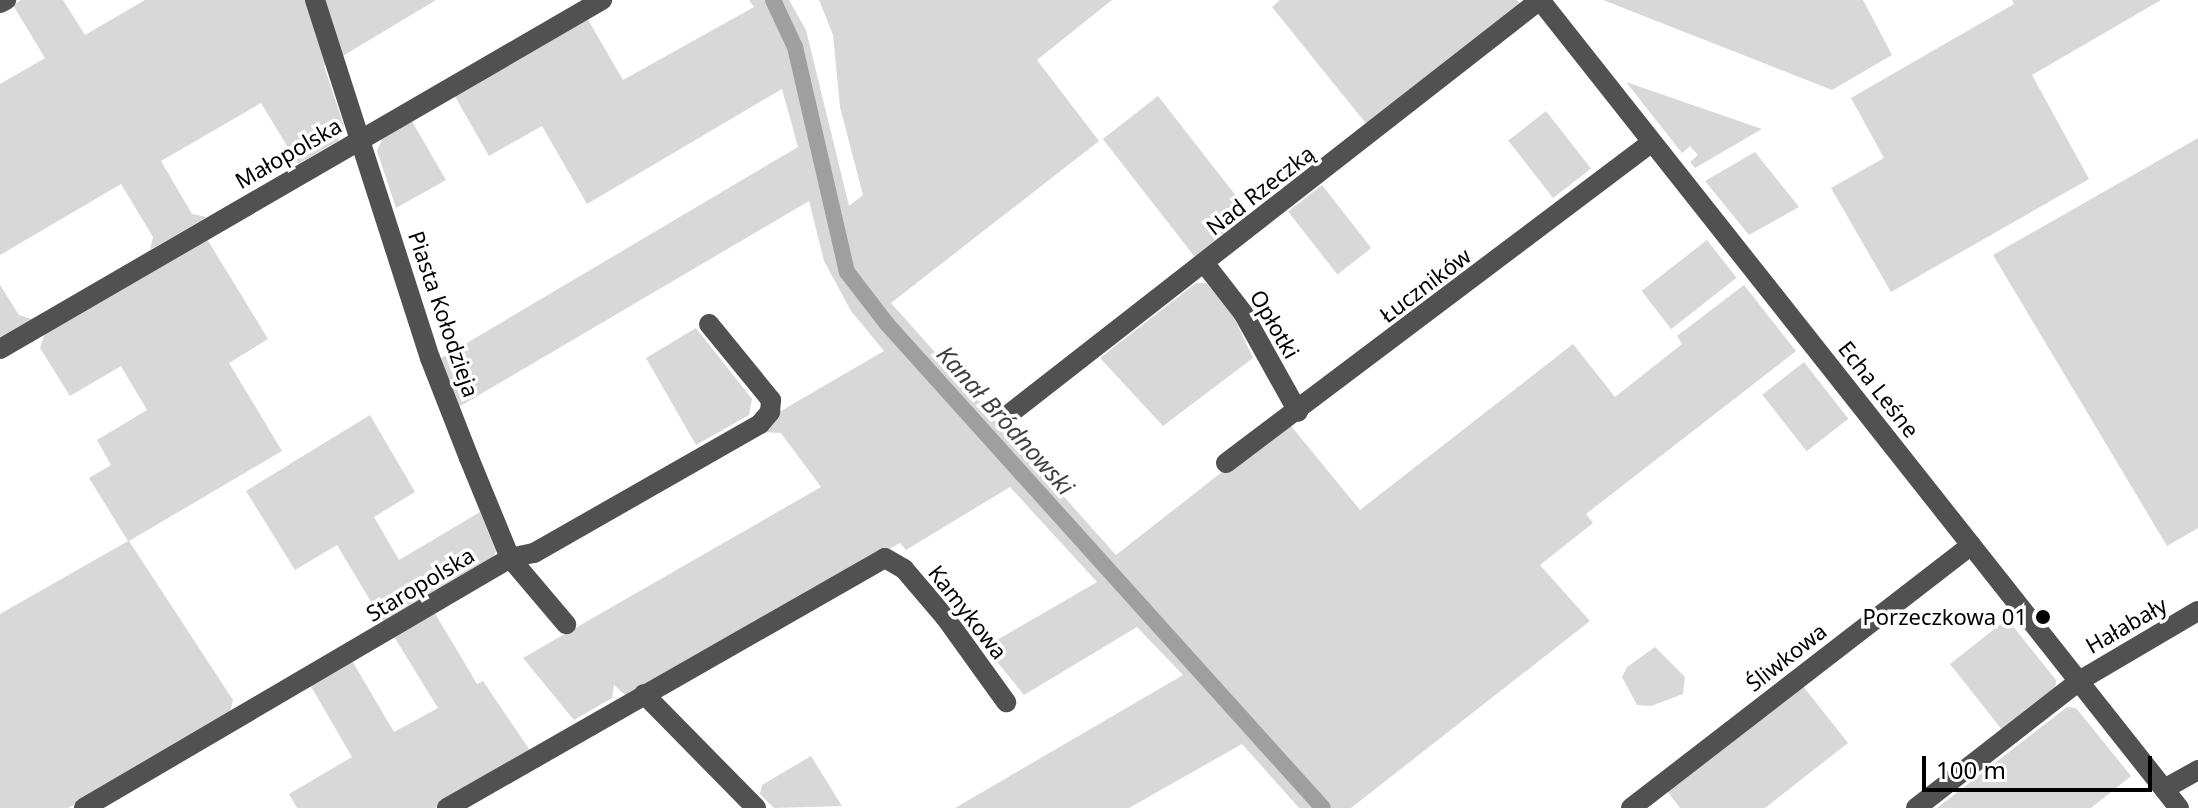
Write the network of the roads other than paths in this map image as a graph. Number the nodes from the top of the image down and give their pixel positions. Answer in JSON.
{"nodes":[{"id":1,"x":6,"y":0,"type":"edge"},
{"id":2,"x":315,"y":0,"type":"edge"},
{"id":3,"x":602,"y":0,"type":"edge"},
{"id":4,"x":1540,"y":0,"type":"edge"},
{"id":5,"x":0,"y":3,"type":"edge"},
{"id":6,"x":363,"y":137,"type":"junction"},
{"id":7,"x":1652,"y":142,"type":"junction"},
{"id":8,"x":1205,"y":264,"type":"junction"},
{"id":9,"x":709,"y":324,"type":"dead end"},
{"id":10,"x":0,"y":349,"type":"edge"},
{"id":11,"x":1298,"y":412,"type":"junction"},
{"id":12,"x":1008,"y":415,"type":"dead end"},
{"id":13,"x":1226,"y":463,"type":"dead end"},
{"id":14,"x":1971,"y":545,"type":"junction"},
{"id":15,"x":510,"y":558,"type":"junction"},
{"id":16,"x":2198,"y":611,"type":"edge"},
{"id":17,"x":566,"y":624,"type":"dead end"},
{"id":18,"x":2079,"y":681,"type":"junction"},
{"id":19,"x":644,"y":694,"type":"junction"},
{"id":20,"x":1006,"y":702,"type":"dead end"},
{"id":21,"x":2198,"y":770,"type":"edge"},
{"id":22,"x":2164,"y":789,"type":"junction"},
{"id":23,"x":84,"y":808,"type":"edge"},
{"id":24,"x":447,"y":808,"type":"edge"},
{"id":25,"x":756,"y":808,"type":"edge"},
{"id":26,"x":1631,"y":808,"type":"edge"},
{"id":27,"x":1916,"y":808,"type":"edge"},
{"id":28,"x":2179,"y":808,"type":"edge"}],
"edges":[{"from":1,"to":5,"type":"street"},
{"from":2,"to":6,"type":"street","name":"Piasta Kołodzieja"},
{"from":3,"to":6,"type":"street","name":"Małopolska"},
{"from":4,"to":7,"type":"street","name":"Echa Leśne"},
{"from":4,"to":8,"type":"street","name":"Nad Rzeczką"},
{"from":6,"to":10,"type":"street","name":"Małopolska"},
{"from":6,"to":15,"type":"street","name":"Piasta Kołodzieja"},
{"from":7,"to":11,"type":"street","name":"Łuczników"},
{"from":7,"to":14,"type":"street","name":"Echa Leśne"},
{"from":8,"to":11,"type":"street","name":"Opłotki"},
{"from":8,"to":12,"type":"street","name":"Nad Rzeczką"},
{"from":9,"to":15,"type":"street","name":"Staropolska"},
{"from":11,"to":13,"type":"street","name":"Łuczników"},
{"from":14,"to":18,"type":"street","name":"Echa Leśne"},
{"from":14,"to":26,"type":"street","name":"Śliwkowa"},
{"from":15,"to":17,"type":"street","name":"Piasta Kołodzieja"},
{"from":15,"to":23,"type":"street","name":"Staropolska"},
{"from":16,"to":18,"type":"street","name":"Hałabały"},
{"from":18,"to":22,"type":"street","name":"Echa Leśne"},
{"from":18,"to":27,"type":"street","name":"Hałabały"},
{"from":19,"to":20,"type":"street","name":"Kamykowa"},
{"from":19,"to":24,"type":"street"},
{"from":19,"to":25,"type":"street"},
{"from":21,"to":22,"type":"street"},
{"from":22,"to":28,"type":"street","name":"Echa Leśne"}]}
